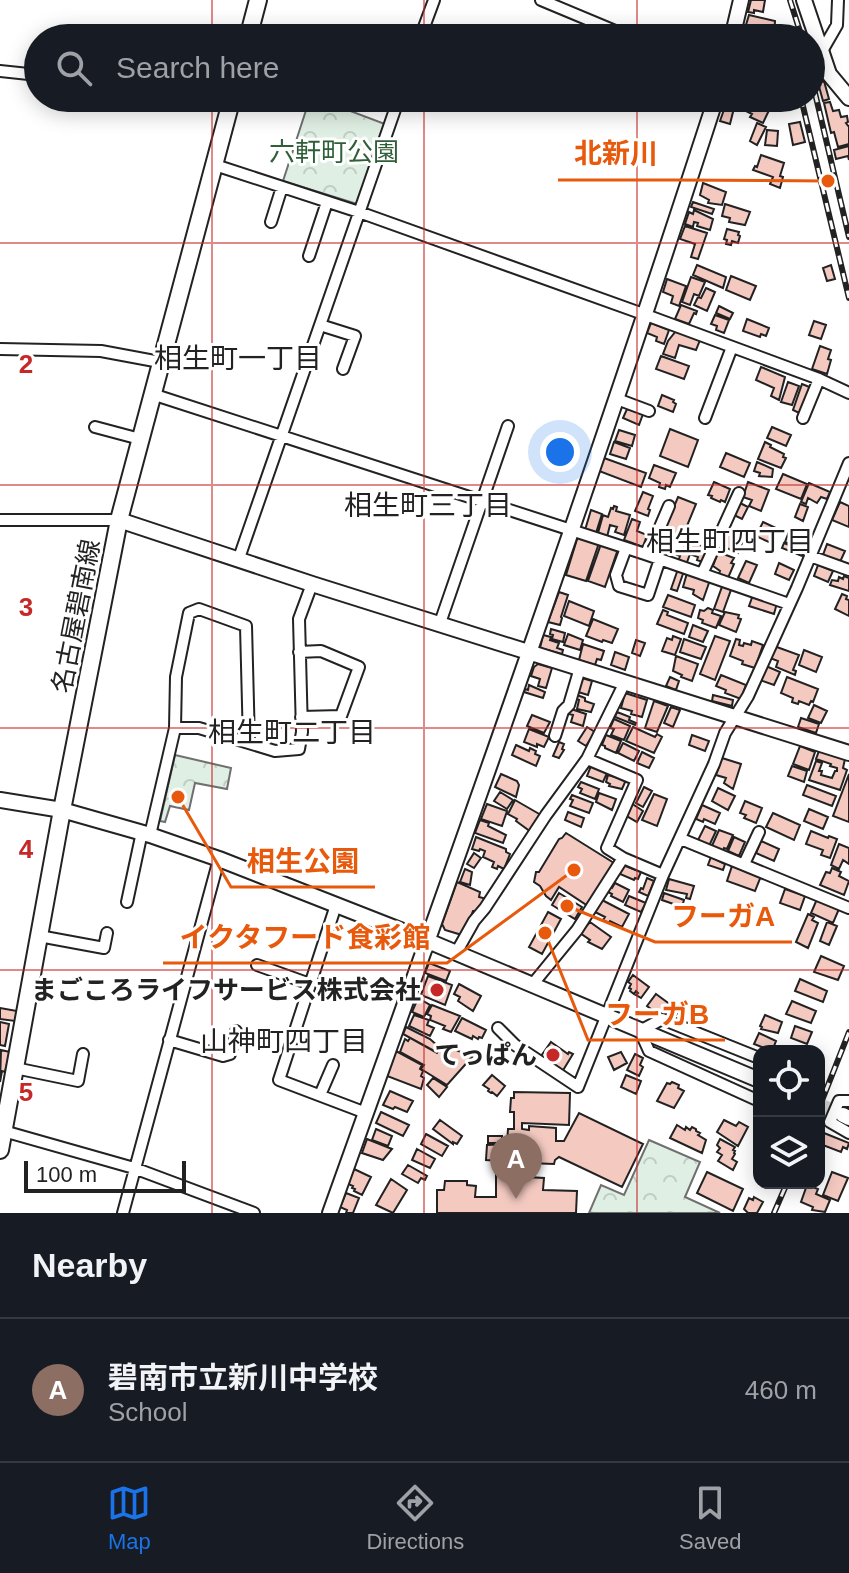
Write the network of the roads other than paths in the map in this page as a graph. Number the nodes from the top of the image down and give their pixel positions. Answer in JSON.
{"nodes":[{"id":1,"x":258,"y":0,"type":"edge"},
{"id":2,"x":434,"y":0,"type":"edge"},
{"id":3,"x":541,"y":0,"type":"edge"},
{"id":4,"x":741,"y":0,"type":"edge"},
{"id":5,"x":804,"y":0,"type":"edge"},
{"id":6,"x":838,"y":0,"type":"edge"},
{"id":7,"x":252,"y":24,"type":"edge"},
{"id":8,"x":425,"y":24,"type":"edge"},
{"id":9,"x":598,"y":24,"type":"edge"},
{"id":10,"x":735,"y":24,"type":"edge"},
{"id":11,"x":812,"y":24,"type":"edge"},
{"id":12,"x":825,"y":46,"type":"edge"},
{"id":13,"x":825,"y":61,"type":"edge"},
{"id":14,"x":0,"y":71,"type":"edge"},
{"id":15,"x":24,"y":74,"type":"edge"},
{"id":16,"x":849,"y":98,"type":"edge"},
{"id":17,"x":229,"y":112,"type":"edge"},
{"id":18,"x":394,"y":112,"type":"edge"},
{"id":19,"x":711,"y":112,"type":"edge"},
{"id":20,"x":215,"y":165,"type":"junction"},
{"id":21,"x":282,"y":187,"type":"junction"},
{"id":22,"x":327,"y":202,"type":"junction"},
{"id":23,"x":359,"y":212,"type":"junction"},
{"id":24,"x":271,"y":222,"type":"dead end"},
{"id":25,"x":309,"y":256,"type":"dead end"},
{"id":26,"x":646,"y":315,"type":"junction"},
{"id":27,"x":320,"y":325,"type":"junction"},
{"id":28,"x":732,"y":347,"type":"junction"},
{"id":29,"x":0,"y":349,"type":"edge"},
{"id":30,"x":160,"y":362,"type":"junction"},
{"id":31,"x":343,"y":369,"type":"dead end"},
{"id":32,"x":819,"y":379,"type":"junction"},
{"id":33,"x":849,"y":393,"type":"edge"},
{"id":34,"x":152,"y":394,"type":"junction"},
{"id":35,"x":617,"y":399,"type":"junction"},
{"id":36,"x":649,"y":411,"type":"dead end"},
{"id":37,"x":705,"y":418,"type":"dead end"},
{"id":38,"x":803,"y":418,"type":"dead end"},
{"id":39,"x":508,"y":426,"type":"dead end"},
{"id":40,"x":95,"y":427,"type":"dead end"},
{"id":41,"x":281,"y":435,"type":"junction"},
{"id":42,"x":140,"y":439,"type":"junction"},
{"id":43,"x":849,"y":463,"type":"edge"},
{"id":44,"x":739,"y":493,"type":"dead end"},
{"id":45,"x":482,"y":501,"type":"junction"},
{"id":46,"x":669,"y":506,"type":"dead end"},
{"id":47,"x":0,"y":520,"type":"edge"},
{"id":48,"x":119,"y":520,"type":"junction"},
{"id":49,"x":571,"y":530,"type":"junction"},
{"id":50,"x":626,"y":548,"type":"junction"},
{"id":51,"x":645,"y":554,"type":"junction"},
{"id":52,"x":810,"y":556,"type":"junction"},
{"id":53,"x":239,"y":558,"type":"junction"},
{"id":54,"x":660,"y":559,"type":"junction"},
{"id":55,"x":849,"y":570,"type":"edge"},
{"id":56,"x":702,"y":574,"type":"junction"},
{"id":57,"x":312,"y":584,"type":"junction"},
{"id":58,"x":789,"y":604,"type":"junction"},
{"id":59,"x":440,"y":623,"type":"junction"},
{"id":60,"x":299,"y":652,"type":"junction"},
{"id":61,"x":529,"y":652,"type":"junction"},
{"id":62,"x":580,"y":668,"type":"junction"},
{"id":63,"x":625,"y":682,"type":"junction"},
{"id":64,"x":301,"y":717,"type":"junction"},
{"id":65,"x":734,"y":718,"type":"junction"},
{"id":66,"x":175,"y":728,"type":"junction"},
{"id":67,"x":555,"y":736,"type":"dead end"},
{"id":68,"x":249,"y":743,"type":"junction"},
{"id":69,"x":849,"y":753,"type":"edge"},
{"id":70,"x":587,"y":759,"type":"junction"},
{"id":71,"x":0,"y":800,"type":"edge"},
{"id":72,"x":62,"y":810,"type":"junction"},
{"id":73,"x":759,"y":832,"type":"dead end"},
{"id":74,"x":146,"y":834,"type":"junction"},
{"id":75,"x":681,"y":839,"type":"junction"},
{"id":76,"x":623,"y":858,"type":"junction"},
{"id":77,"x":219,"y":859,"type":"junction"},
{"id":78,"x":744,"y":864,"type":"junction"},
{"id":79,"x":663,"y":875,"type":"junction"},
{"id":80,"x":127,"y":902,"type":"dead end"},
{"id":81,"x":848,"y":903,"type":"edge"},
{"id":82,"x":336,"y":905,"type":"junction"},
{"id":83,"x":107,"y":933,"type":"dead end"},
{"id":84,"x":39,"y":936,"type":"junction"},
{"id":85,"x":428,"y":941,"type":"junction"},
{"id":86,"x":456,"y":953,"type":"junction"},
{"id":87,"x":257,"y":965,"type":"dead end"},
{"id":88,"x":310,"y":984,"type":"junction"},
{"id":89,"x":532,"y":985,"type":"junction"},
{"id":90,"x":605,"y":1016,"type":"junction"},
{"id":91,"x":498,"y":1028,"type":"dead end"},
{"id":92,"x":236,"y":1031,"type":"dead end"},
{"id":93,"x":640,"y":1031,"type":"junction"},
{"id":94,"x":169,"y":1040,"type":"junction"},
{"id":95,"x":83,"y":1054,"type":"dead end"},
{"id":96,"x":753,"y":1056,"type":"edge"},
{"id":97,"x":333,"y":1065,"type":"dead end"},
{"id":98,"x":15,"y":1068,"type":"junction"},
{"id":99,"x":753,"y":1078,"type":"edge"},
{"id":100,"x":320,"y":1095,"type":"junction"},
{"id":101,"x":753,"y":1098,"type":"edge"},
{"id":102,"x":847,"y":1111,"type":"edge"},
{"id":103,"x":366,"y":1113,"type":"junction"},
{"id":104,"x":2,"y":1130,"type":"edge"},
{"id":105,"x":849,"y":1133,"type":"edge"},
{"id":106,"x":0,"y":1150,"type":"edge"},
{"id":107,"x":134,"y":1168,"type":"junction"},
{"id":108,"x":123,"y":1213,"type":"edge"},
{"id":109,"x":254,"y":1213,"type":"edge"},
{"id":110,"x":330,"y":1213,"type":"edge"}],
"edges":[{"from":1,"to":7,"type":"main road"},
{"from":2,"to":8,"type":"street"},
{"from":3,"to":9,"type":"street"},
{"from":4,"to":10,"type":"street"},
{"from":5,"to":11,"type":"street"},
{"from":6,"to":12,"type":"street"},
{"from":13,"to":16,"type":"street"},
{"from":14,"to":15,"type":"street"},
{"from":17,"to":20,"type":"main road","name":"名古屋碧南線"},
{"from":18,"to":23,"type":"street"},
{"from":19,"to":26,"type":"street"},
{"from":20,"to":21,"type":"street"},
{"from":20,"to":30,"type":"main road","name":"名古屋碧南線"},
{"from":21,"to":22,"type":"street"},
{"from":21,"to":24,"type":"street"},
{"from":22,"to":23,"type":"street"},
{"from":22,"to":25,"type":"street"},
{"from":23,"to":26,"type":"street"},
{"from":23,"to":27,"type":"street"},
{"from":26,"to":28,"type":"street"},
{"from":26,"to":35,"type":"street"},
{"from":27,"to":31,"type":"street"},
{"from":27,"to":41,"type":"street"},
{"from":28,"to":32,"type":"street"},
{"from":28,"to":37,"type":"street"},
{"from":29,"to":30,"type":"street"},
{"from":30,"to":34,"type":"main road","name":"名古屋碧南線"},
{"from":32,"to":33,"type":"street"},
{"from":32,"to":38,"type":"street"},
{"from":34,"to":41,"type":"street"},
{"from":34,"to":42,"type":"main road","name":"名古屋碧南線"},
{"from":35,"to":36,"type":"street"},
{"from":35,"to":49,"type":"street"},
{"from":39,"to":45,"type":"street"},
{"from":40,"to":42,"type":"street"},
{"from":41,"to":45,"type":"street"},
{"from":41,"to":53,"type":"street"},
{"from":42,"to":48,"type":"main road","name":"名古屋碧南線"},
{"from":43,"to":52,"type":"street"},
{"from":44,"to":56,"type":"street"},
{"from":45,"to":49,"type":"street"},
{"from":45,"to":59,"type":"street"},
{"from":46,"to":51,"type":"street"},
{"from":47,"to":48,"type":"street"},
{"from":48,"to":53,"type":"street"},
{"from":48,"to":72,"type":"main road","name":"名古屋碧南線"},
{"from":49,"to":50,"type":"street"},
{"from":49,"to":61,"type":"street"},
{"from":50,"to":51,"type":"street"},
{"from":50,"to":54,"type":"street"},
{"from":51,"to":54,"type":"street"},
{"from":52,"to":55,"type":"street"},
{"from":52,"to":58,"type":"street"},
{"from":53,"to":57,"type":"street"},
{"from":54,"to":56,"type":"street"},
{"from":56,"to":58,"type":"street"},
{"from":57,"to":59,"type":"street"},
{"from":57,"to":60,"type":"street"},
{"from":58,"to":65,"type":"street"},
{"from":59,"to":61,"type":"street"},
{"from":60,"to":64,"type":"street"},
{"from":60,"to":64,"type":"street"},
{"from":61,"to":62,"type":"street"},
{"from":61,"to":85,"type":"street"},
{"from":62,"to":63,"type":"street"},
{"from":62,"to":67,"type":"street"},
{"from":63,"to":65,"type":"street"},
{"from":63,"to":70,"type":"street"},
{"from":64,"to":68,"type":"street"},
{"from":65,"to":69,"type":"street"},
{"from":65,"to":75,"type":"street"},
{"from":66,"to":68,"type":"street"},
{"from":66,"to":68,"type":"street"},
{"from":66,"to":74,"type":"street"},
{"from":70,"to":76,"type":"street"},
{"from":70,"to":86,"type":"street"},
{"from":71,"to":72,"type":"street"},
{"from":72,"to":74,"type":"street"},
{"from":72,"to":84,"type":"main road","name":"名古屋碧南線"},
{"from":73,"to":78,"type":"street"},
{"from":74,"to":77,"type":"street"},
{"from":74,"to":80,"type":"street"},
{"from":75,"to":78,"type":"street"},
{"from":75,"to":79,"type":"street"},
{"from":76,"to":79,"type":"street"},
{"from":76,"to":89,"type":"street"},
{"from":77,"to":82,"type":"street"},
{"from":77,"to":94,"type":"street"},
{"from":78,"to":81,"type":"street"},
{"from":79,"to":90,"type":"street"},
{"from":82,"to":85,"type":"street"},
{"from":82,"to":88,"type":"street"},
{"from":83,"to":84,"type":"street"},
{"from":84,"to":98,"type":"main road","name":"名古屋碧南線"},
{"from":85,"to":86,"type":"street"},
{"from":85,"to":103,"type":"street"},
{"from":86,"to":89,"type":"street"},
{"from":87,"to":88,"type":"street"},
{"from":88,"to":100,"type":"street"},
{"from":89,"to":90,"type":"street"},
{"from":90,"to":91,"type":"street"},
{"from":90,"to":93,"type":"street"},
{"from":92,"to":94,"type":"street"},
{"from":93,"to":96,"type":"street"},
{"from":93,"to":99,"type":"street"},
{"from":93,"to":101,"type":"street"},
{"from":94,"to":107,"type":"street"},
{"from":95,"to":98,"type":"street"},
{"from":97,"to":100,"type":"street"},
{"from":98,"to":104,"type":"main road","name":"名古屋碧南線"},
{"from":100,"to":103,"type":"street"},
{"from":102,"to":105,"type":"street"},
{"from":103,"to":110,"type":"street"},
{"from":104,"to":106,"type":"main road","name":"名古屋碧南線"},
{"from":104,"to":107,"type":"street"},
{"from":107,"to":108,"type":"street"},
{"from":107,"to":109,"type":"street"}]}
